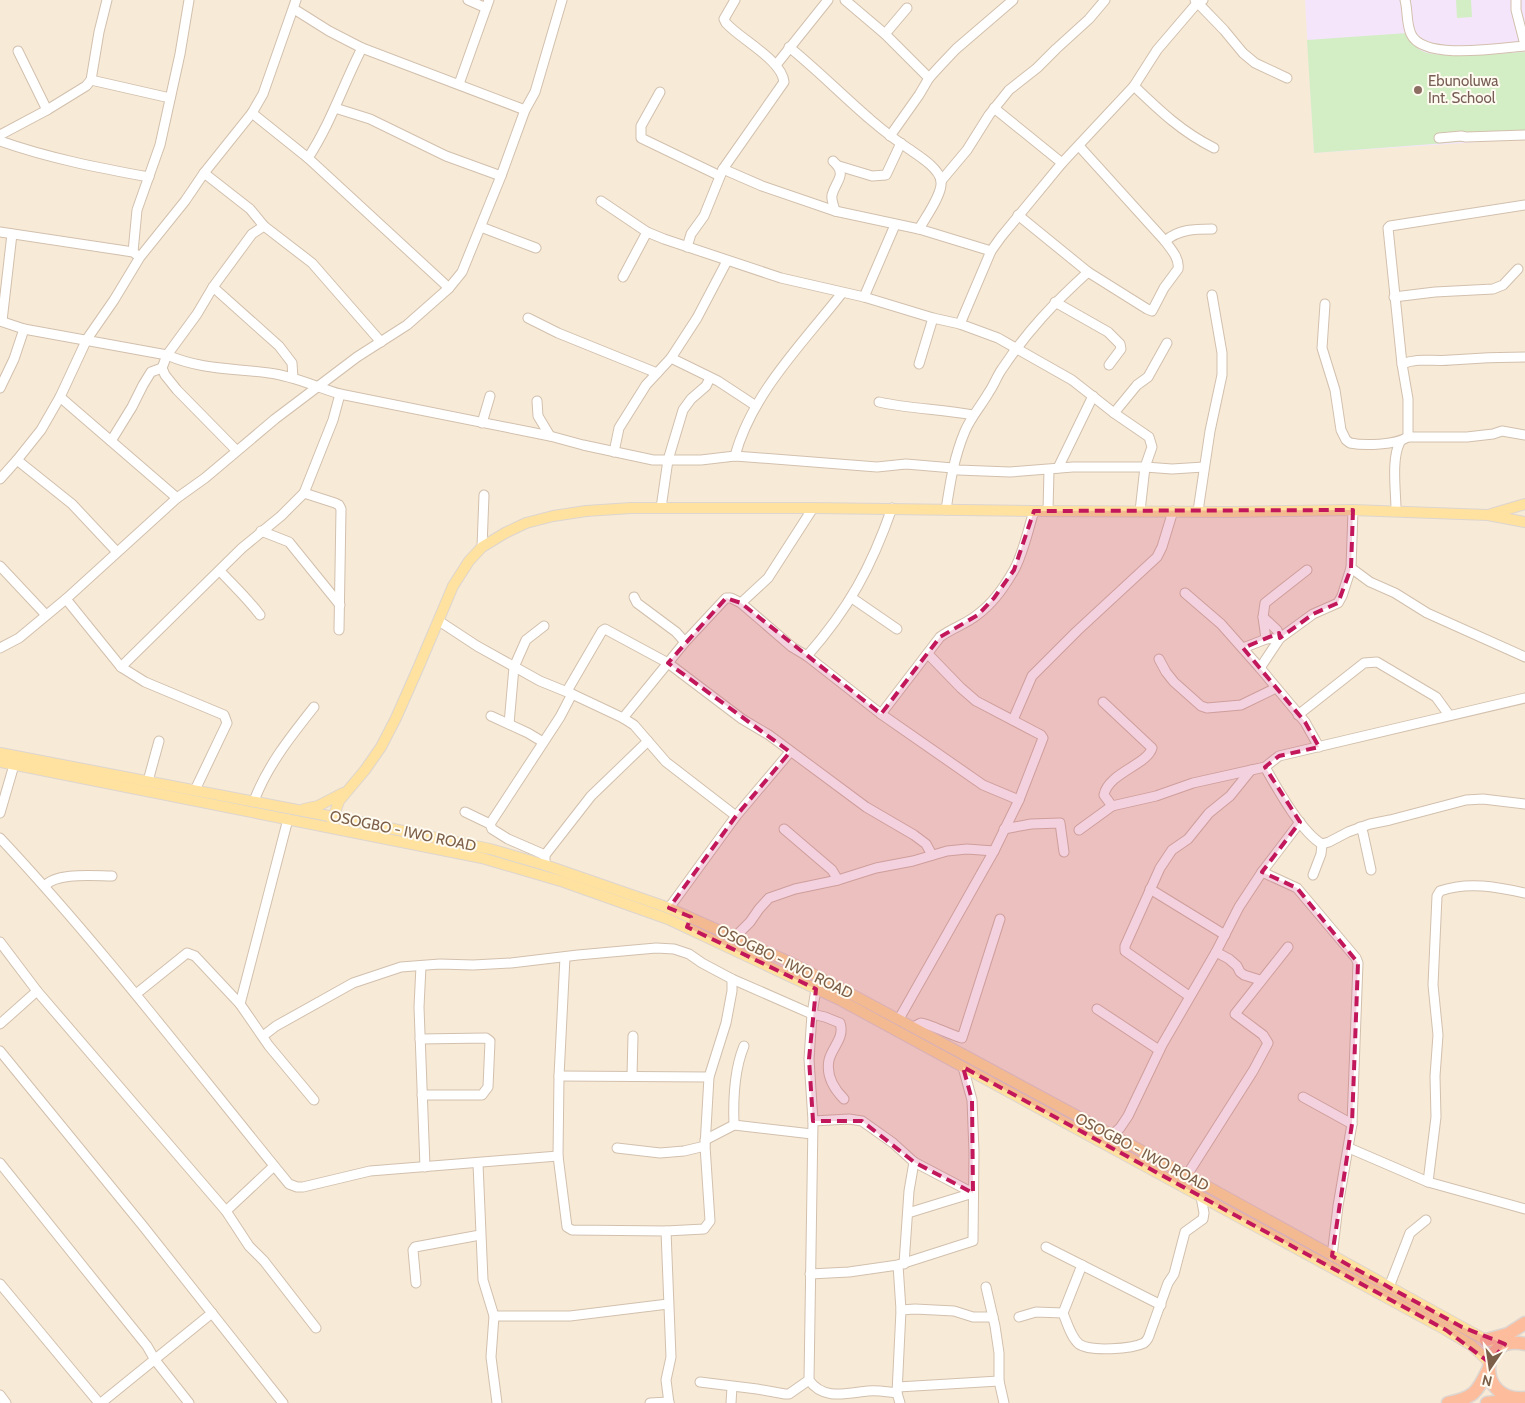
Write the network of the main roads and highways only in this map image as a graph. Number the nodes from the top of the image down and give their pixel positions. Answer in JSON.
{"nodes":[{"id":1,"x":1525,"y":504,"type":"edge"},
{"id":2,"x":1488,"y":515,"type":"junction"},
{"id":3,"x":1525,"y":522,"type":"edge"},
{"id":4,"x":0,"y":753,"type":"edge"},
{"id":5,"x":0,"y":762,"type":"edge"},
{"id":6,"x":346,"y":791,"type":"junction"},
{"id":7,"x":294,"y":809,"type":"junction"},
{"id":8,"x":332,"y":822,"type":"junction"},
{"id":9,"x":691,"y":917,"type":"junction"},
{"id":10,"x":687,"y":928,"type":"junction"},
{"id":11,"x":1523,"y":1325,"type":"edge"},
{"id":12,"x":1486,"y":1340,"type":"junction"},
{"id":13,"x":1504,"y":1344,"type":"junction"},
{"id":14,"x":1525,"y":1344,"type":"edge"},
{"id":15,"x":1489,"y":1367,"type":"junction"},
{"id":16,"x":1521,"y":1399,"type":"edge"},
{"id":17,"x":1448,"y":1403,"type":"edge"},
{"id":18,"x":1487,"y":1403,"type":"edge"}],
"edges":[{"from":1,"to":2,"type":"main road"},
{"from":2,"to":3,"type":"main road"},
{"from":2,"to":6,"type":"main road"},
{"from":4,"to":7,"type":"main road","name":"OSOGBO - IWO ROAD"},
{"from":5,"to":8,"type":"main road","name":"OSOGBO - IWO ROAD"},
{"from":6,"to":7,"type":"main road"},
{"from":6,"to":8,"type":"main road"},
{"from":7,"to":8,"type":"main road","name":"OSOGBO - IWO ROAD"},
{"from":8,"to":9,"type":"main road","name":"OSOGBO - IWO ROAD"},
{"from":8,"to":10,"type":"main road","name":"OSOGBO - IWO ROAD"},
{"from":9,"to":10,"type":"main road"},
{"from":9,"to":12,"type":"main road","name":"OSOGBO - IWO ROAD"},
{"from":10,"to":15,"type":"main road","name":"OSOGBO - IWO ROAD"},
{"from":11,"to":12,"type":"highway"},
{"from":12,"to":13,"type":"main road","name":"OSOGBO - IWO ROAD"},
{"from":13,"to":14,"type":"highway"},
{"from":13,"to":15,"type":"highway"},
{"from":15,"to":16,"type":"highway"},
{"from":15,"to":17,"type":"highway"},
{"from":16,"to":18,"type":"highway"}]}
